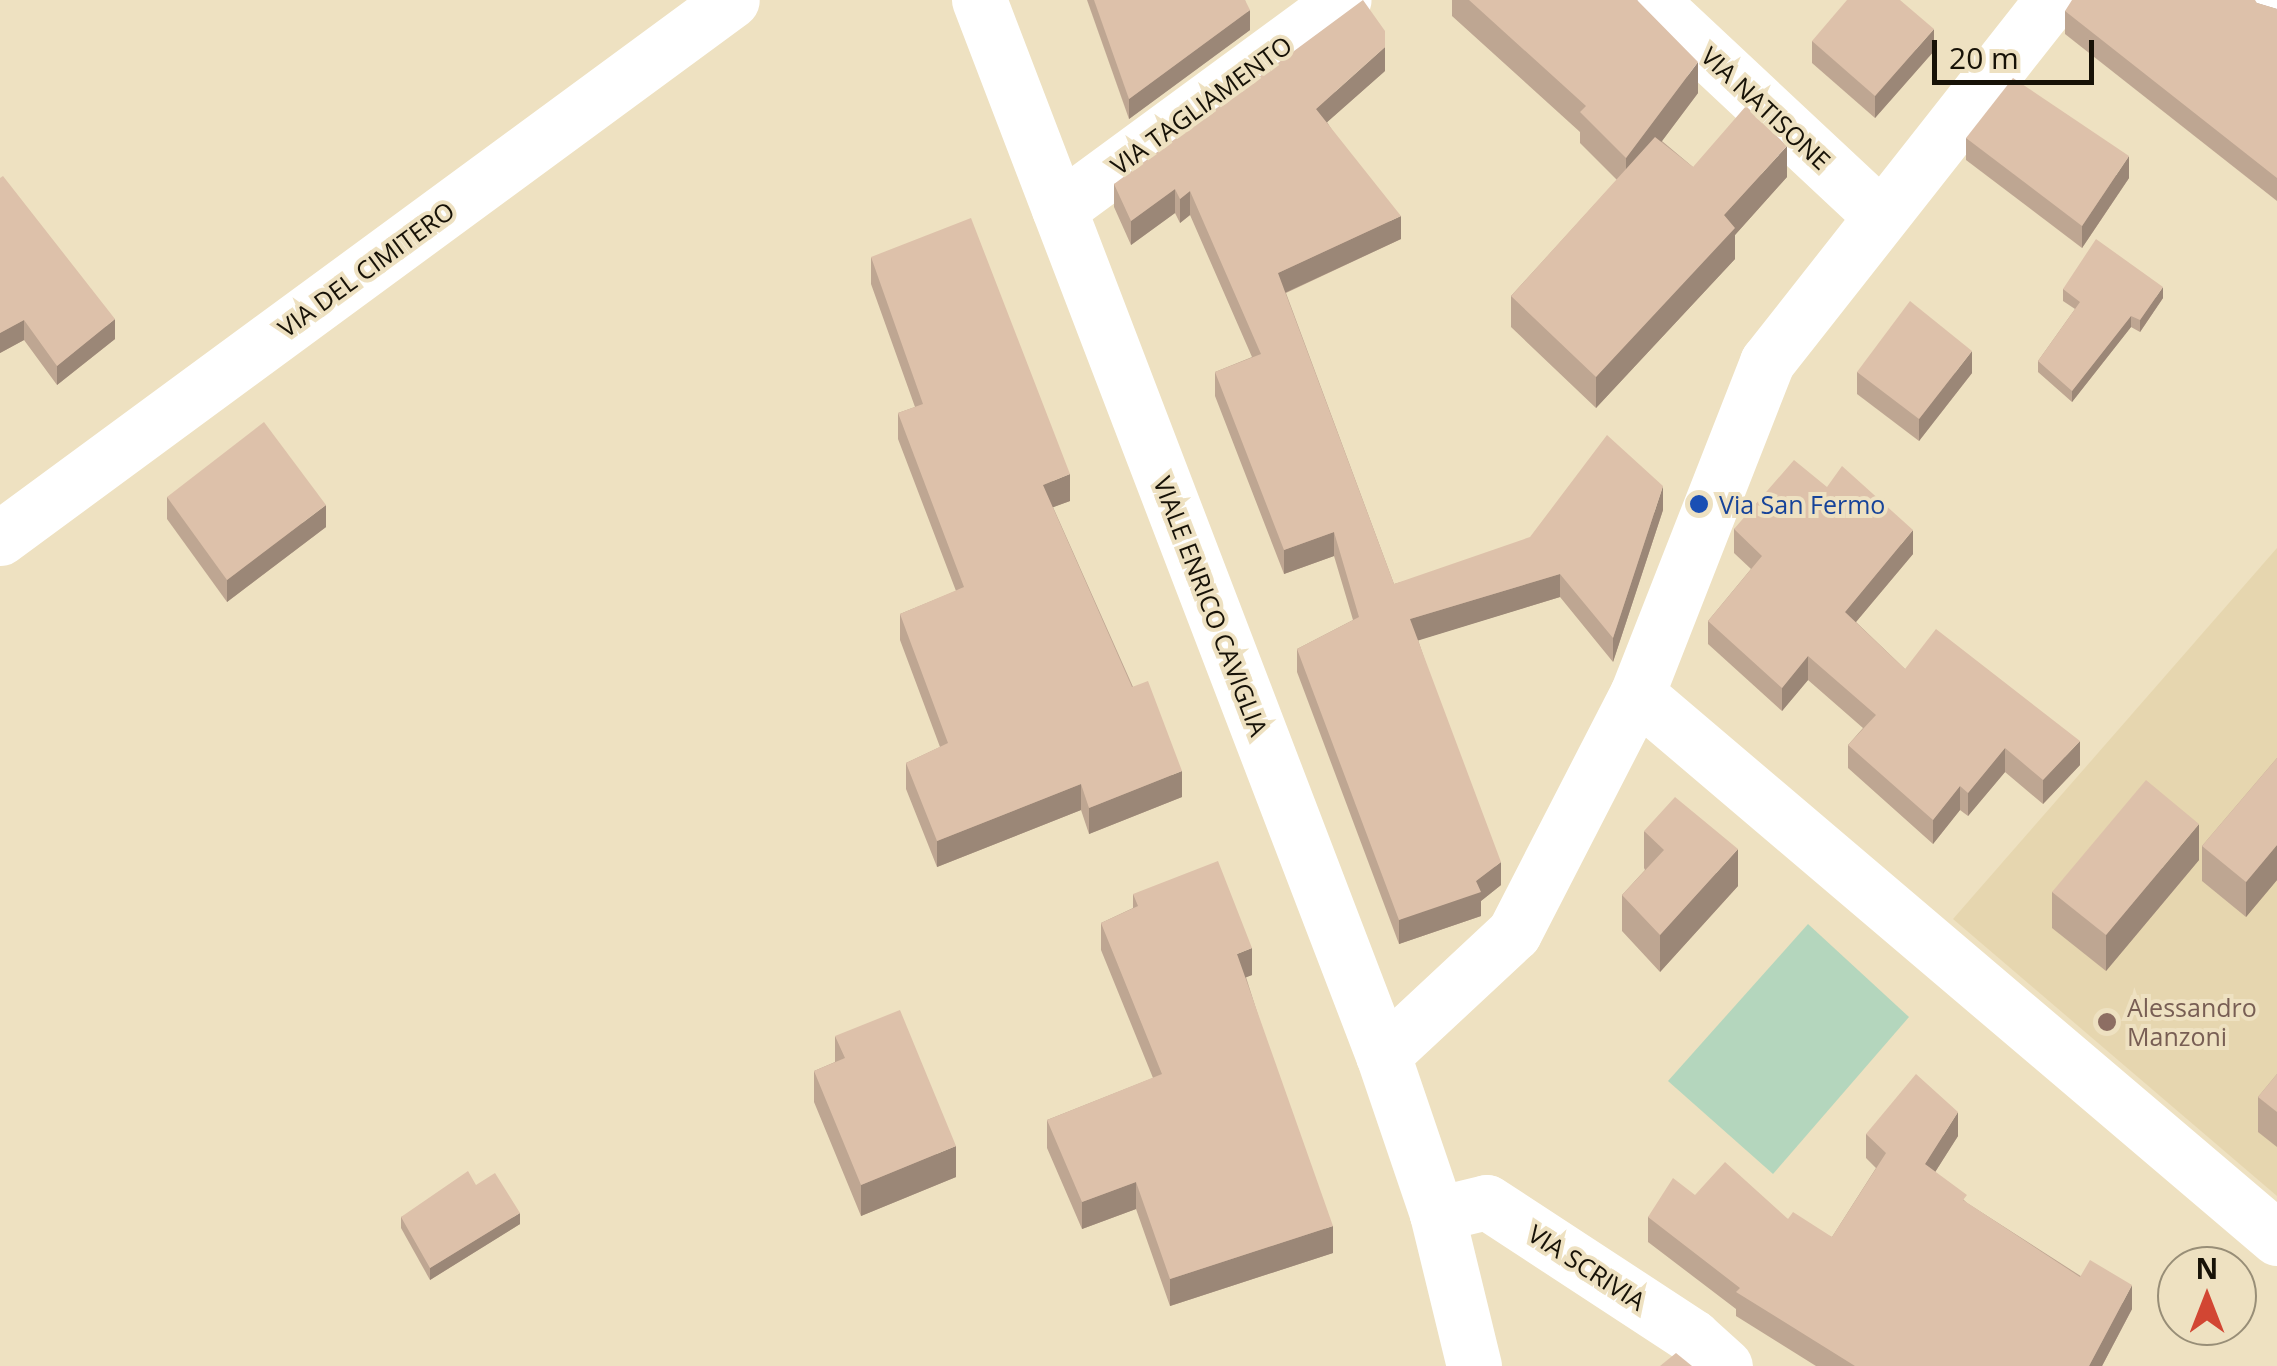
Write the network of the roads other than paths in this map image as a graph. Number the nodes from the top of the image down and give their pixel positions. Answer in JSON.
{"nodes":[{"id":1,"x":732,"y":0,"type":"edge"},
{"id":2,"x":979,"y":0,"type":"edge"},
{"id":3,"x":1343,"y":0,"type":"edge"},
{"id":4,"x":1650,"y":0,"type":"edge"},
{"id":5,"x":2052,"y":0,"type":"edge"},
{"id":6,"x":1060,"y":209,"type":"junction"},
{"id":7,"x":1882,"y":216,"type":"junction"},
{"id":8,"x":0,"y":538,"type":"edge"},
{"id":9,"x":1637,"y":694,"type":"junction"},
{"id":10,"x":1383,"y":1055,"type":"junction"},
{"id":11,"x":1437,"y":1214,"type":"junction"},
{"id":12,"x":2277,"y":1238,"type":"edge"},
{"id":13,"x":1474,"y":1366,"type":"edge"},
{"id":14,"x":1725,"y":1366,"type":"edge"}],
"edges":[{"from":1,"to":8,"type":"street","name":"VIA DEL CIMITERO"},
{"from":2,"to":6,"type":"street","name":"VIALE ENRICO CAVIGLIA"},
{"from":3,"to":6,"type":"street","name":"VIA TAGLIAMENTO"},
{"from":4,"to":7,"type":"street","name":"VIA NATISONE"},
{"from":5,"to":7,"type":"street"},
{"from":6,"to":10,"type":"street","name":"VIALE ENRICO CAVIGLIA"},
{"from":7,"to":9,"type":"street"},
{"from":9,"to":10,"type":"street"},
{"from":9,"to":12,"type":"street"},
{"from":10,"to":11,"type":"street","name":"VIALE ENRICO CAVIGLIA"},
{"from":11,"to":13,"type":"street","name":"VIALE ENRICO CAVIGLIA"},
{"from":11,"to":14,"type":"street","name":"VIA SCRIVIA"}]}
